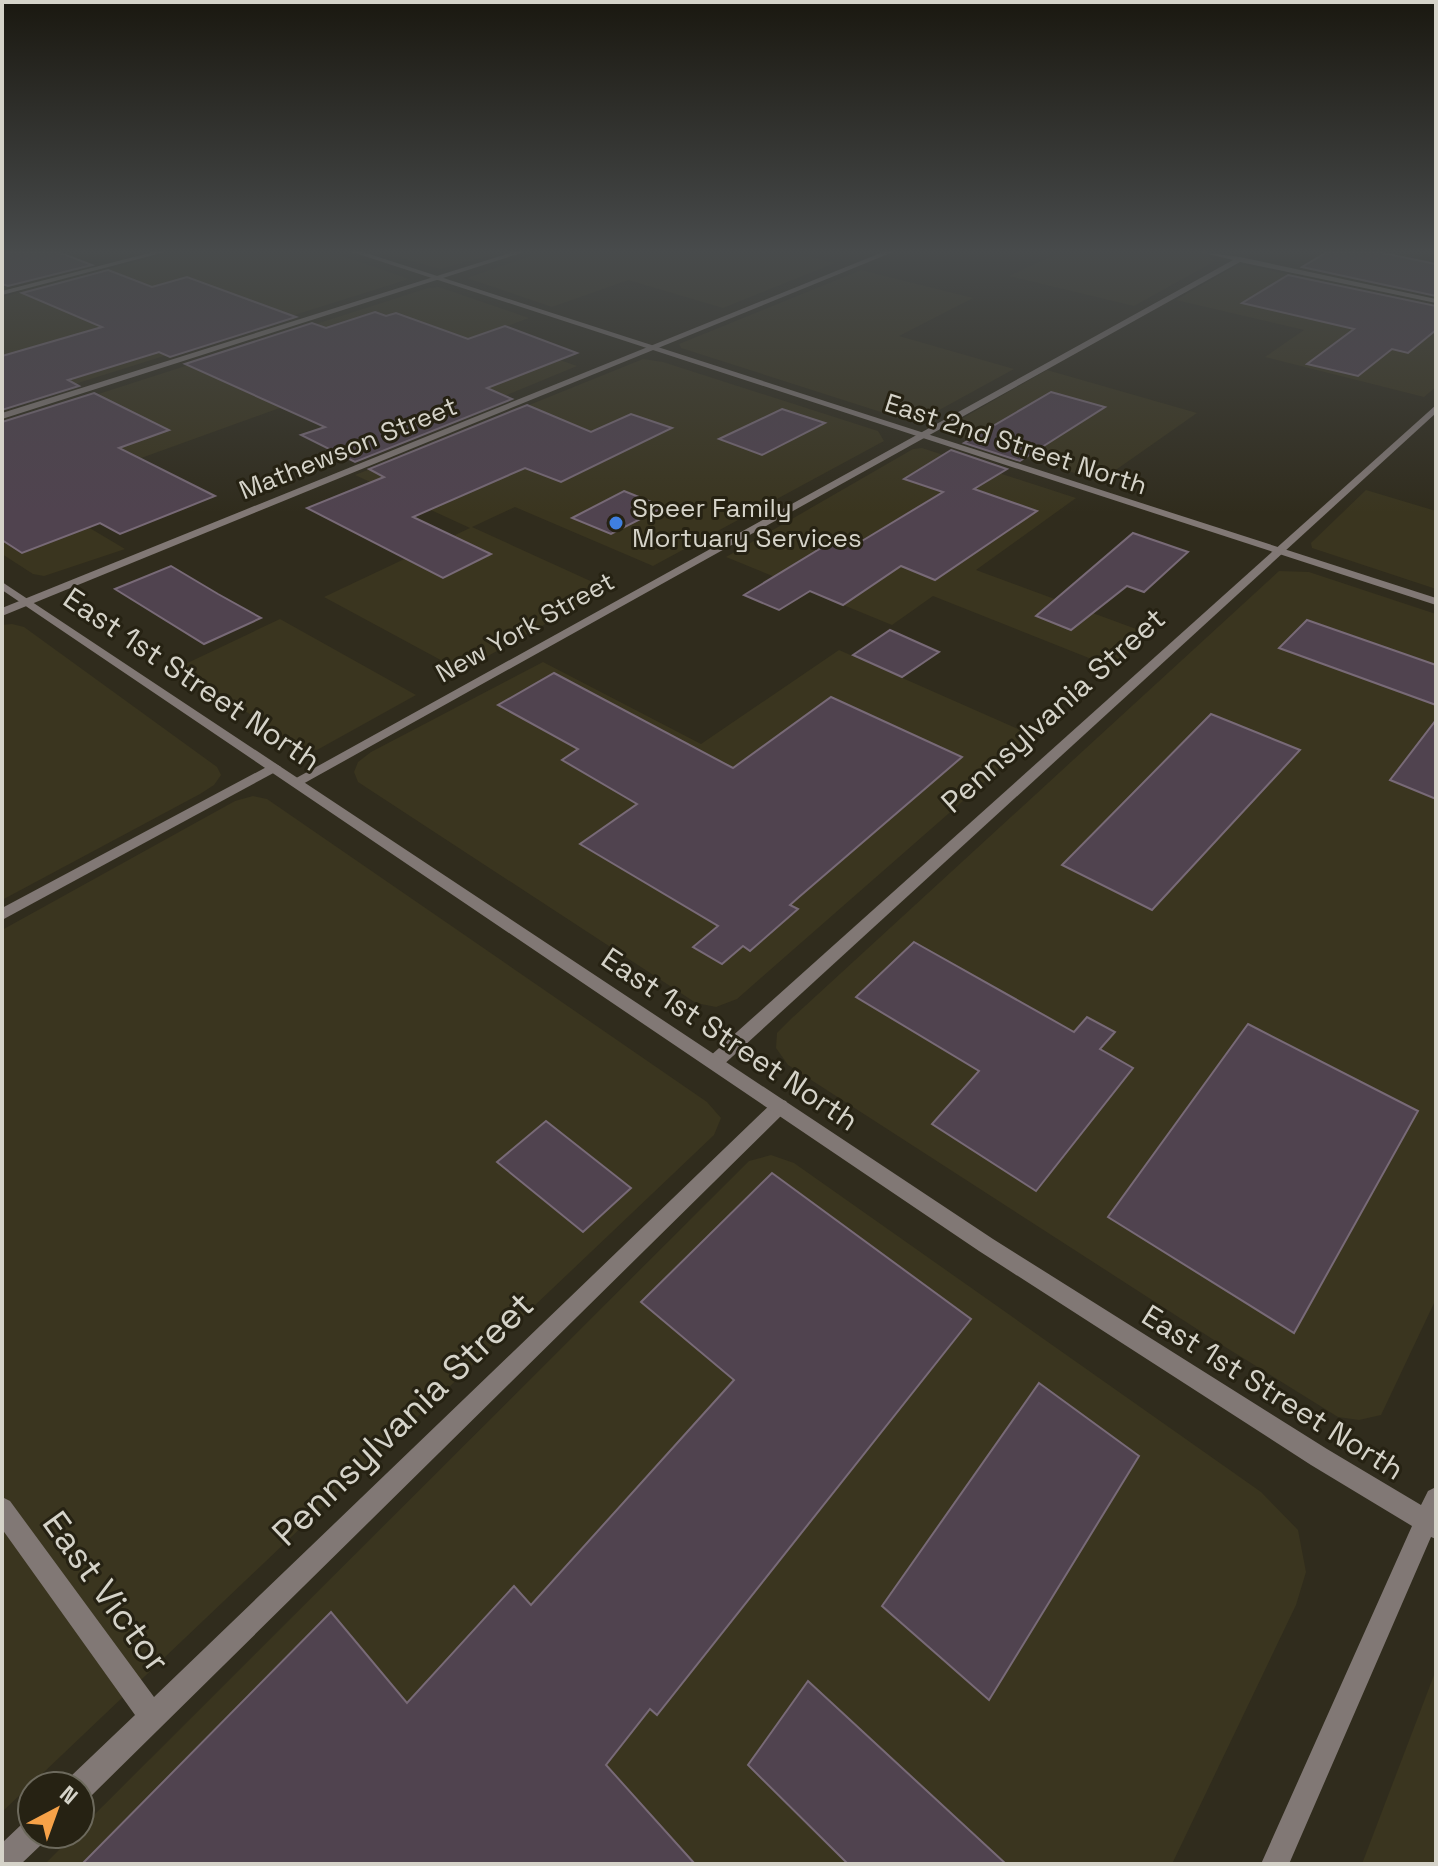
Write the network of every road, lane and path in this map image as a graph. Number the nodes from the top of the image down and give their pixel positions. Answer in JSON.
{"nodes":[{"id":1,"x":243,"y":339,"type":"edge"},
{"id":2,"x":621,"y":339,"type":"edge"},
{"id":3,"x":675,"y":339,"type":"edge"},
{"id":4,"x":1093,"y":339,"type":"edge"},
{"id":5,"x":651,"y":349,"type":"junction"},
{"id":6,"x":1436,"y":408,"type":"edge"},
{"id":7,"x":2,"y":416,"type":"edge"},
{"id":8,"x":917,"y":435,"type":"junction"},
{"id":9,"x":1279,"y":552,"type":"junction"},
{"id":10,"x":2,"y":585,"type":"edge"},
{"id":11,"x":26,"y":602,"type":"junction"},
{"id":12,"x":1436,"y":602,"type":"edge"},
{"id":13,"x":2,"y":612,"type":"edge"},
{"id":14,"x":274,"y":767,"type":"junction"},
{"id":15,"x":296,"y":782,"type":"junction"},
{"id":16,"x":2,"y":915,"type":"edge"},
{"id":17,"x":715,"y":1062,"type":"junction"},
{"id":18,"x":780,"y":1106,"type":"junction"},
{"id":19,"x":2,"y":1509,"type":"edge"},
{"id":20,"x":1433,"y":1515,"type":"edge"},
{"id":21,"x":152,"y":1717,"type":"junction"},
{"id":22,"x":96,"y":1771,"type":"edge"},
{"id":23,"x":1275,"y":1864,"type":"edge"}],
"edges":[{"from":1,"to":7,"type":"street"},
{"from":2,"to":5,"type":"street","name":"East 2nd Street North"},
{"from":3,"to":5,"type":"street","name":"Mathewson Street"},
{"from":4,"to":8,"type":"street","name":"New York Street"},
{"from":5,"to":8,"type":"street","name":"East 2nd Street North"},
{"from":5,"to":11,"type":"street","name":"Mathewson Street"},
{"from":6,"to":9,"type":"street","name":"Pennsylvania Street"},
{"from":8,"to":9,"type":"street","name":"East 2nd Street North"},
{"from":8,"to":15,"type":"street","name":"New York Street"},
{"from":9,"to":12,"type":"street","name":"East 2nd Street North"},
{"from":9,"to":17,"type":"street","name":"Pennsylvania Street"},
{"from":10,"to":11,"type":"street","name":"East 1st Street North"},
{"from":11,"to":13,"type":"street","name":"Mathewson Street"},
{"from":11,"to":14,"type":"street","name":"East 1st Street North"},
{"from":14,"to":15,"type":"street","name":"East 1st Street North"},
{"from":14,"to":16,"type":"street"},
{"from":15,"to":17,"type":"street","name":"East 1st Street North"},
{"from":17,"to":18,"type":"street","name":"East 1st Street North"},
{"from":18,"to":20,"type":"street","name":"East 1st Street North"},
{"from":18,"to":21,"type":"street","name":"Pennsylvania Street"},
{"from":19,"to":21,"type":"street","name":"East Victor"},
{"from":20,"to":23,"type":"street"},
{"from":21,"to":22,"type":"street","name":"Pennsylvania Street"}]}
